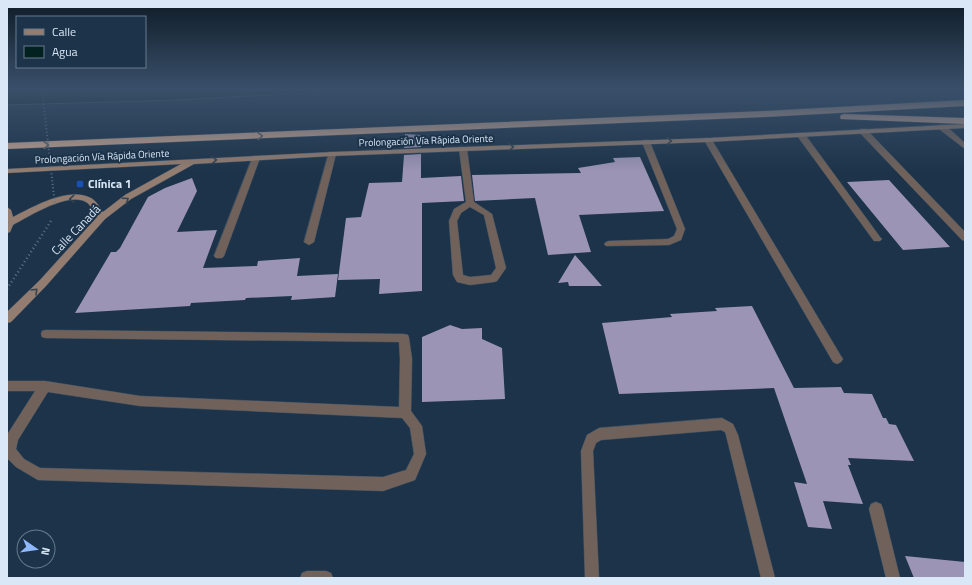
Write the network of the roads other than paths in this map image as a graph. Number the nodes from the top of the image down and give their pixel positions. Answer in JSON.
{"nodes":[{"id":1,"x":687,"y":117,"type":"edge"},
{"id":2,"x":859,"y":117,"type":"edge"},
{"id":3,"x":965,"y":121,"type":"edge"},
{"id":4,"x":965,"y":126,"type":"edge"},
{"id":5,"x":942,"y":127,"type":"junction"},
{"id":6,"x":864,"y":131,"type":"junction"},
{"id":7,"x":801,"y":135,"type":"junction"},
{"id":8,"x":708,"y":140,"type":"junction"},
{"id":9,"x":646,"y":142,"type":"junction"},
{"id":10,"x":964,"y":145,"type":"edge"},
{"id":11,"x":7,"y":146,"type":"edge"},
{"id":12,"x":463,"y":149,"type":"junction"},
{"id":13,"x":332,"y":154,"type":"junction"},
{"id":14,"x":256,"y":158,"type":"junction"},
{"id":15,"x":194,"y":161,"type":"junction"},
{"id":16,"x":7,"y":171,"type":"edge"},
{"id":17,"x":470,"y":203,"type":"junction"},
{"id":18,"x":7,"y":210,"type":"edge"},
{"id":19,"x":102,"y":217,"type":"junction"},
{"id":20,"x":8,"y":227,"type":"edge"},
{"id":21,"x":965,"y":238,"type":"edge"},
{"id":22,"x":877,"y":239,"type":"dead end"},
{"id":23,"x":309,"y":242,"type":"dead end"},
{"id":24,"x":609,"y":244,"type":"dead end"},
{"id":25,"x":219,"y":256,"type":"dead end"},
{"id":26,"x":7,"y":319,"type":"edge"},
{"id":27,"x":46,"y":334,"type":"dead end"},
{"id":28,"x":837,"y":359,"type":"dead end"},
{"id":29,"x":7,"y":386,"type":"edge"},
{"id":30,"x":45,"y":386,"type":"junction"},
{"id":31,"x":405,"y":413,"type":"junction"},
{"id":32,"x":876,"y":509,"type":"dead end"},
{"id":33,"x":307,"y":578,"type":"edge"},
{"id":34,"x":326,"y":578,"type":"edge"},
{"id":35,"x":592,"y":578,"type":"edge"},
{"id":36,"x":768,"y":578,"type":"edge"},
{"id":37,"x":893,"y":578,"type":"edge"}],
"edges":[{"from":11,"to":1,"type":"highway","one_way":true},
{"from":2,"to":3,"type":"highway"},
{"from":4,"to":5,"type":"main road","name":"Prolongación Vía Rápida Oriente"},
{"from":5,"to":6,"type":"main road","name":"Prolongación Vía Rápida Oriente"},
{"from":5,"to":10,"type":"lane"},
{"from":6,"to":7,"type":"main road","name":"Prolongación Vía Rápida Oriente"},
{"from":6,"to":21,"type":"lane"},
{"from":7,"to":8,"type":"main road","name":"Prolongación Vía Rápida Oriente"},
{"from":7,"to":22,"type":"lane"},
{"from":9,"to":8,"type":"main road","name":"Prolongación Vía Rápida Oriente","one_way":true},
{"from":8,"to":28,"type":"lane"},
{"from":12,"to":9,"type":"main road","name":"Prolongación Vía Rápida Oriente","one_way":true},
{"from":9,"to":24,"type":"lane"},
{"from":12,"to":13,"type":"main road","name":"Prolongación Vía Rápida Oriente"},
{"from":12,"to":17,"type":"lane"},
{"from":13,"to":14,"type":"main road","name":"Prolongación Vía Rápida Oriente"},
{"from":13,"to":23,"type":"lane"},
{"from":15,"to":14,"type":"main road","name":"Prolongación Vía Rápida Oriente","one_way":true},
{"from":14,"to":25,"type":"lane"},
{"from":15,"to":16,"type":"main road","name":"Prolongación Vía Rápida Oriente"},
{"from":19,"to":15,"type":"main road","name":"Calle Canadá","one_way":true},
{"from":17,"to":17,"type":"lane"},
{"from":18,"to":20,"type":"main road"},
{"from":19,"to":20,"type":"main road","one_way":true},
{"from":26,"to":19,"type":"main road","name":"Calle Canadá","one_way":true},
{"from":27,"to":31,"type":"lane"},
{"from":29,"to":30,"type":"lane"},
{"from":30,"to":31,"type":"lane"},
{"from":30,"to":31,"type":"lane"},
{"from":32,"to":37,"type":"lane"},
{"from":33,"to":34,"type":"lane"},
{"from":35,"to":36,"type":"lane"}]}
